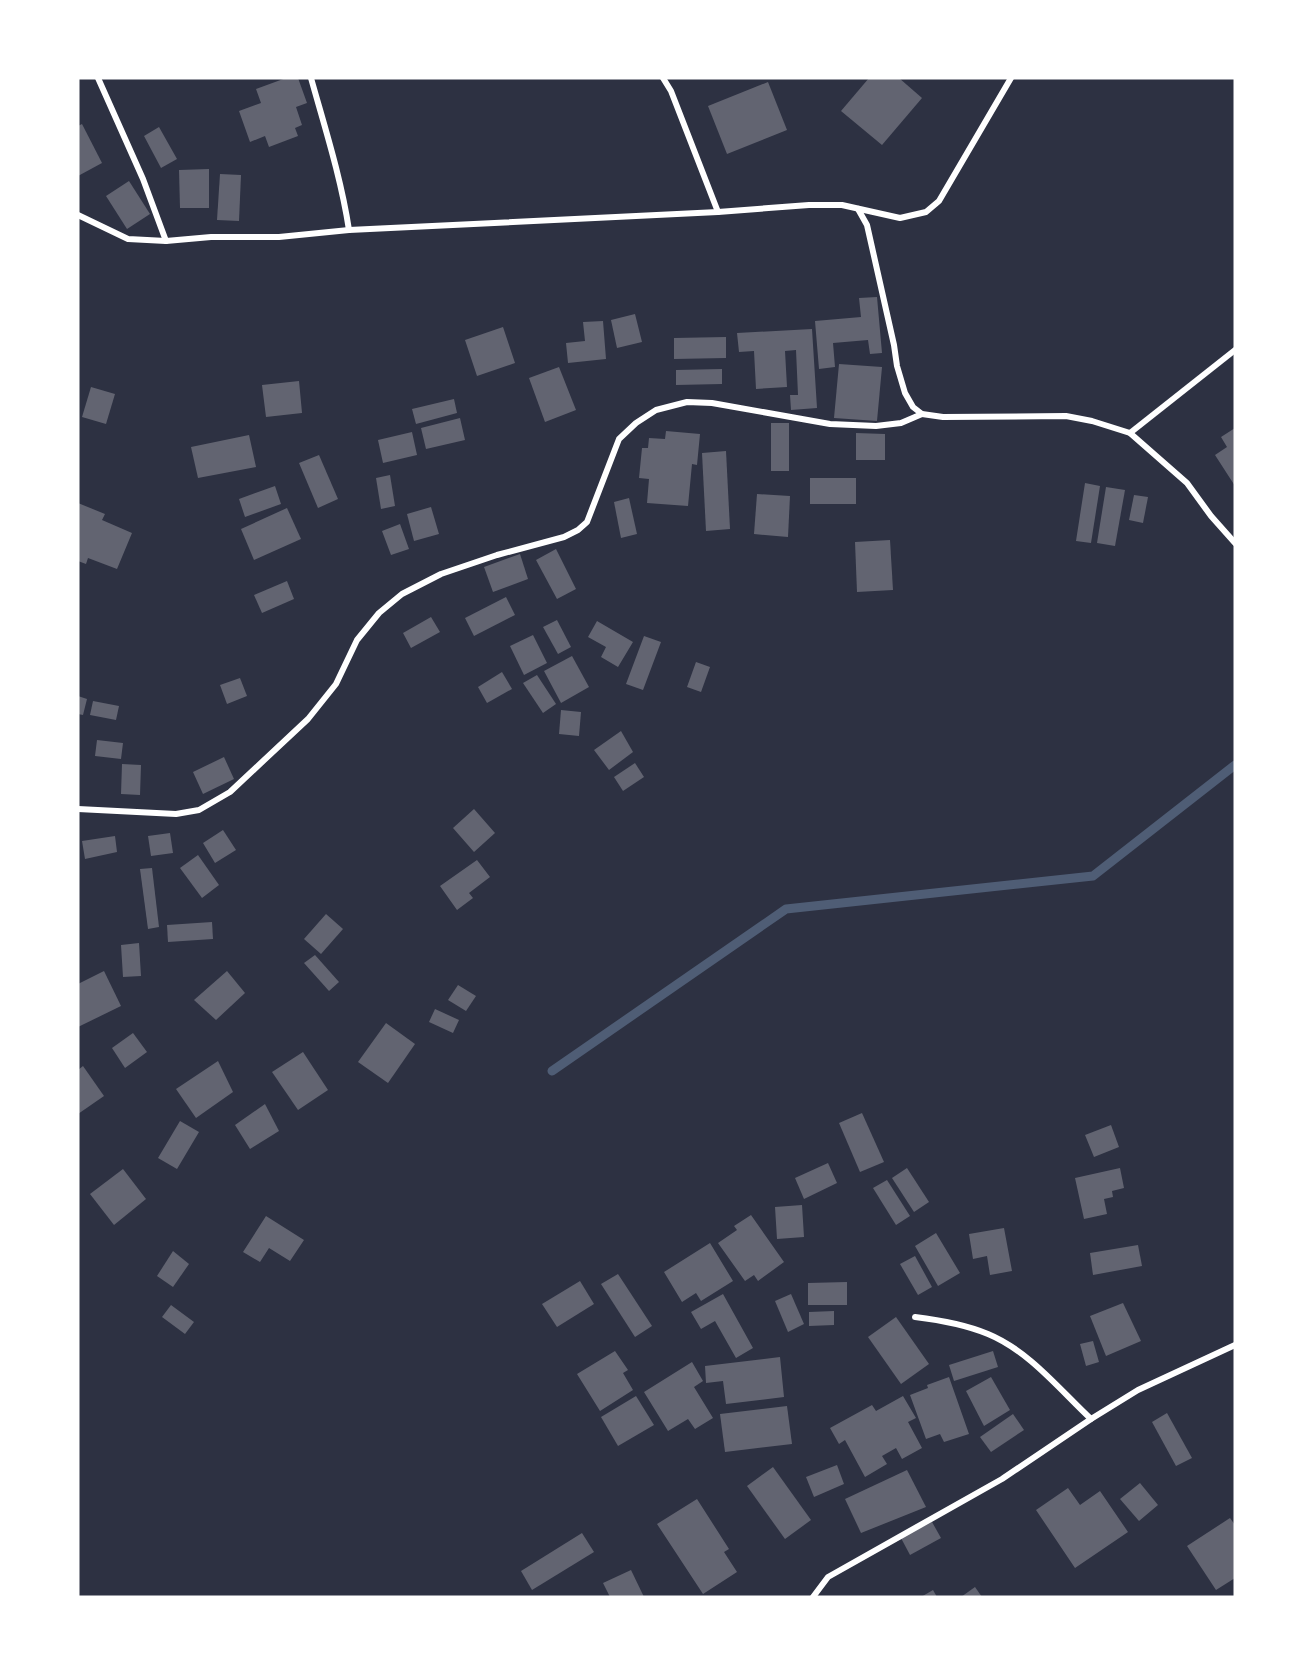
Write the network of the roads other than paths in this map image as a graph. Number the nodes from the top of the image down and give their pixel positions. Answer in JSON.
{"nodes":[{"id":1,"x":98,"y":78,"type":"edge"},
{"id":2,"x":311,"y":78,"type":"edge"},
{"id":3,"x":663,"y":78,"type":"edge"},
{"id":4,"x":1011,"y":78,"type":"edge"},
{"id":5,"x":858,"y":209,"type":"junction"},
{"id":6,"x":718,"y":212,"type":"junction"},
{"id":7,"x":78,"y":215,"type":"edge"},
{"id":8,"x":349,"y":230,"type":"junction"},
{"id":9,"x":166,"y":241,"type":"junction"},
{"id":10,"x":1235,"y":350,"type":"edge"},
{"id":11,"x":922,"y":414,"type":"junction"},
{"id":12,"x":1130,"y":433,"type":"junction"},
{"id":13,"x":1235,"y":543,"type":"edge"},
{"id":14,"x":78,"y":809,"type":"edge"},
{"id":15,"x":915,"y":1317,"type":"dead end"},
{"id":16,"x":1235,"y":1345,"type":"edge"},
{"id":17,"x":1091,"y":1419,"type":"junction"},
{"id":18,"x":813,"y":1597,"type":"edge"}],
"edges":[{"from":1,"to":9,"type":"street"},
{"from":2,"to":8,"type":"street"},
{"from":3,"to":6,"type":"street"},
{"from":4,"to":5,"type":"street"},
{"from":5,"to":6,"type":"street"},
{"from":5,"to":11,"type":"street"},
{"from":6,"to":8,"type":"street"},
{"from":7,"to":9,"type":"street"},
{"from":8,"to":9,"type":"street"},
{"from":10,"to":12,"type":"street"},
{"from":11,"to":12,"type":"street"},
{"from":11,"to":14,"type":"street"},
{"from":12,"to":13,"type":"street"},
{"from":15,"to":17,"type":"street"},
{"from":16,"to":17,"type":"street"},
{"from":17,"to":18,"type":"street"}]}
